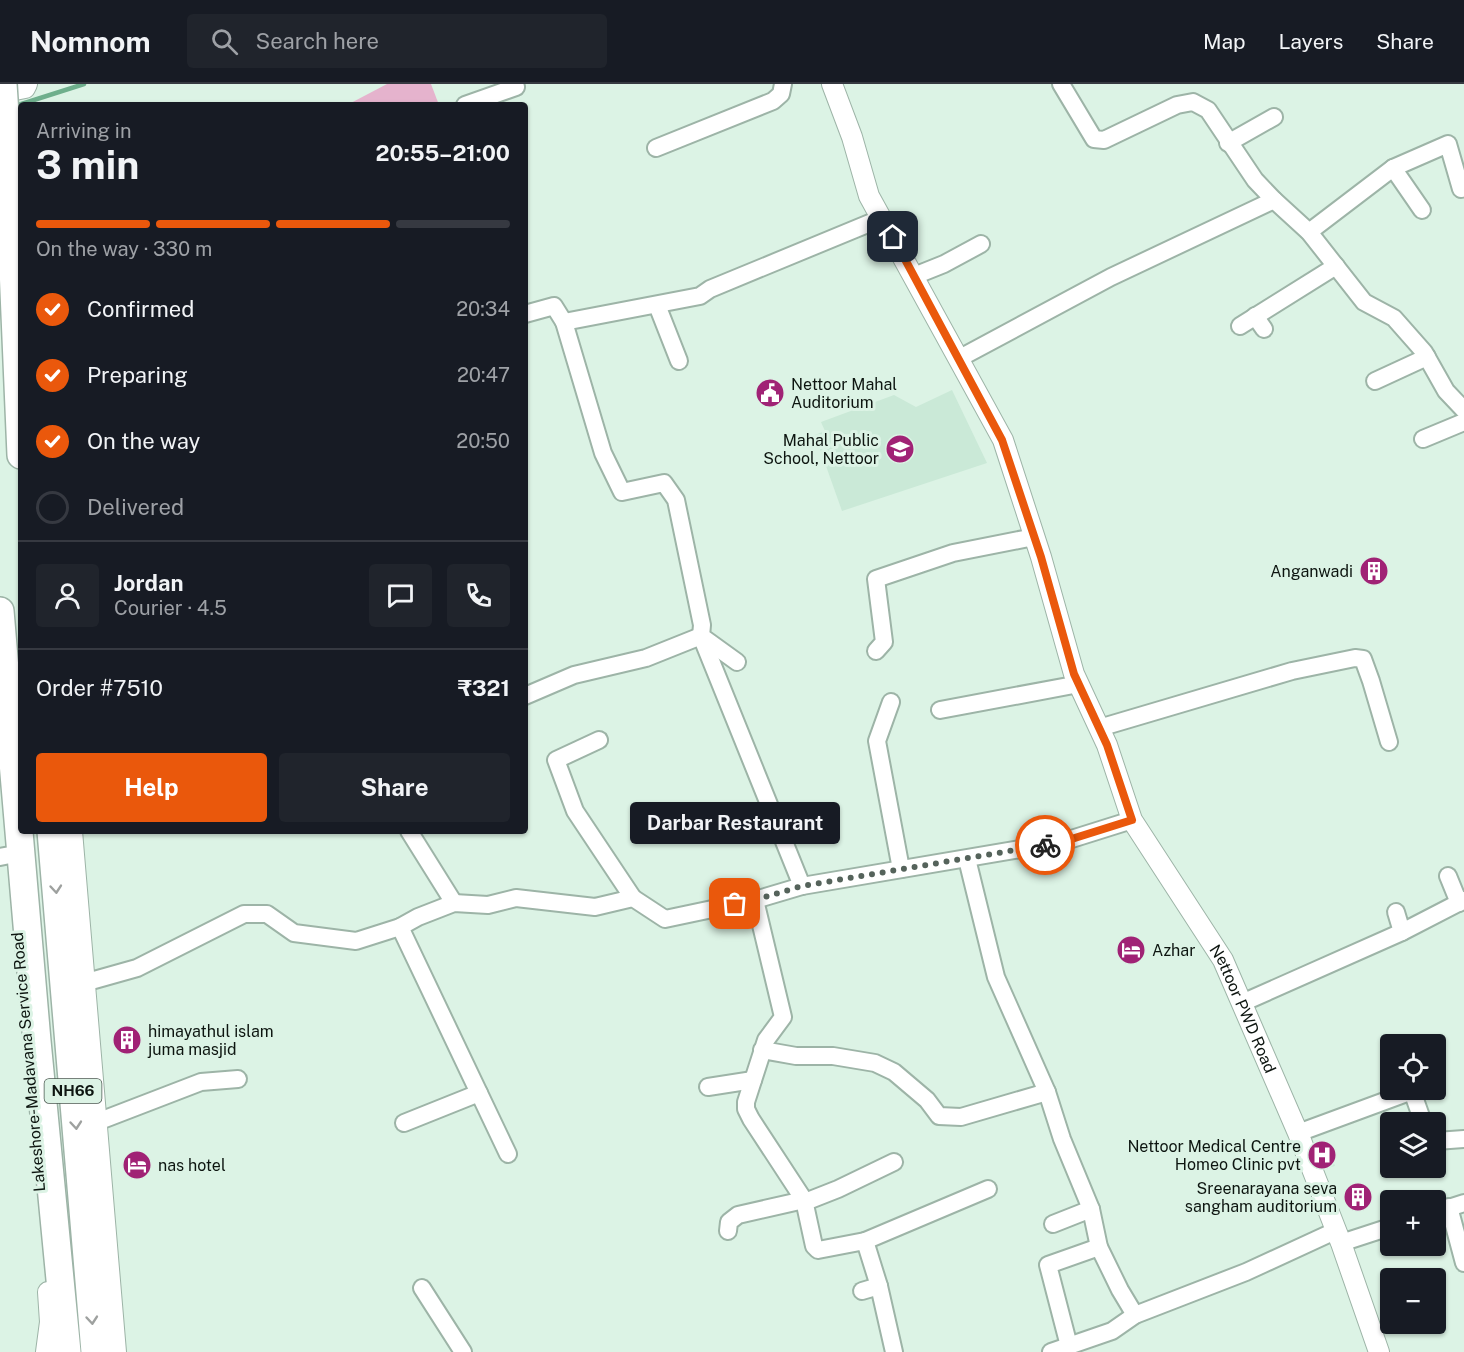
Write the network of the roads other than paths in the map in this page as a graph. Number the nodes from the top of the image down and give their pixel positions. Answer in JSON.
{"nodes":[{"id":1,"x":3,"y":84,"type":"edge"},
{"id":2,"x":27,"y":84,"type":"edge"},
{"id":3,"x":515,"y":84,"type":"edge"},
{"id":4,"x":783,"y":84,"type":"edge"},
{"id":5,"x":832,"y":84,"type":"edge"},
{"id":6,"x":1061,"y":84,"type":"edge"},
{"id":7,"x":0,"y":93,"type":"edge"},
{"id":8,"x":474,"y":102,"type":"edge"},
{"id":9,"x":1274,"y":117,"type":"dead end"},
{"id":10,"x":18,"y":130,"type":"edge"},
{"id":11,"x":0,"y":133,"type":"edge"},
{"id":12,"x":1228,"y":143,"type":"junction"},
{"id":13,"x":656,"y":148,"type":"dead end"},
{"id":14,"x":1393,"y":168,"type":"junction"},
{"id":15,"x":1461,"y":189,"type":"dead end"},
{"id":16,"x":1274,"y":200,"type":"junction"},
{"id":17,"x":1422,"y":210,"type":"dead end"},
{"id":18,"x":882,"y":218,"type":"junction"},
{"id":19,"x":1309,"y":232,"type":"junction"},
{"id":20,"x":981,"y":244,"type":"dead end"},
{"id":21,"x":1336,"y":266,"type":"junction"},
{"id":22,"x":914,"y":276,"type":"junction"},
{"id":23,"x":657,"y":305,"type":"junction"},
{"id":24,"x":528,"y":313,"type":"edge"},
{"id":25,"x":564,"y":322,"type":"junction"},
{"id":26,"x":1240,"y":326,"type":"dead end"},
{"id":27,"x":1427,"y":357,"type":"junction"},
{"id":28,"x":958,"y":359,"type":"junction"},
{"id":29,"x":679,"y":362,"type":"dead end"},
{"id":30,"x":1375,"y":381,"type":"dead end"},
{"id":31,"x":18,"y":385,"type":"edge"},
{"id":32,"x":1464,"y":410,"type":"edge"},
{"id":33,"x":1464,"y":422,"type":"edge"},
{"id":34,"x":1423,"y":439,"type":"dead end"},
{"id":35,"x":1034,"y":537,"type":"junction"},
{"id":36,"x":0,"y":611,"type":"edge"},
{"id":37,"x":700,"y":636,"type":"junction"},
{"id":38,"x":876,"y":651,"type":"dead end"},
{"id":39,"x":737,"y":662,"type":"dead end"},
{"id":40,"x":1079,"y":684,"type":"junction"},
{"id":41,"x":528,"y":695,"type":"edge"},
{"id":42,"x":891,"y":702,"type":"dead end"},
{"id":43,"x":940,"y":710,"type":"dead end"},
{"id":44,"x":1099,"y":728,"type":"junction"},
{"id":45,"x":599,"y":740,"type":"dead end"},
{"id":46,"x":1389,"y":742,"type":"dead end"},
{"id":47,"x":0,"y":771,"type":"edge"},
{"id":48,"x":18,"y":820,"type":"edge"},
{"id":49,"x":1132,"y":820,"type":"junction"},
{"id":50,"x":19,"y":834,"type":"edge"},
{"id":51,"x":51,"y":834,"type":"edge"},
{"id":52,"x":72,"y":834,"type":"edge"},
{"id":53,"x":411,"y":834,"type":"edge"},
{"id":54,"x":5,"y":856,"type":"edge"},
{"id":55,"x":967,"y":859,"type":"junction"},
{"id":56,"x":901,"y":869,"type":"junction"},
{"id":57,"x":1448,"y":876,"type":"dead end"},
{"id":58,"x":802,"y":886,"type":"junction"},
{"id":59,"x":633,"y":898,"type":"junction"},
{"id":60,"x":755,"y":900,"type":"junction"},
{"id":61,"x":1462,"y":902,"type":"edge"},
{"id":62,"x":454,"y":903,"type":"junction"},
{"id":63,"x":1396,"y":912,"type":"dead end"},
{"id":64,"x":400,"y":927,"type":"junction"},
{"id":65,"x":1402,"y":932,"type":"junction"},
{"id":66,"x":75,"y":986,"type":"junction"},
{"id":67,"x":1242,"y":1003,"type":"junction"},
{"id":68,"x":762,"y":1050,"type":"junction"},
{"id":69,"x":238,"y":1078,"type":"dead end"},
{"id":70,"x":753,"y":1080,"type":"junction"},
{"id":71,"x":708,"y":1087,"type":"dead end"},
{"id":72,"x":1047,"y":1092,"type":"junction"},
{"id":73,"x":479,"y":1093,"type":"junction"},
{"id":74,"x":1419,"y":1112,"type":"edge"},
{"id":75,"x":97,"y":1122,"type":"junction"},
{"id":76,"x":404,"y":1123,"type":"dead end"},
{"id":77,"x":1298,"y":1133,"type":"junction"},
{"id":78,"x":1464,"y":1139,"type":"edge"},
{"id":79,"x":1446,"y":1140,"type":"edge"},
{"id":80,"x":508,"y":1154,"type":"dead end"},
{"id":81,"x":894,"y":1162,"type":"dead end"},
{"id":82,"x":988,"y":1189,"type":"dead end"},
{"id":83,"x":804,"y":1201,"type":"junction"},
{"id":84,"x":1450,"y":1207,"type":"edge"},
{"id":85,"x":1091,"y":1209,"type":"junction"},
{"id":86,"x":1053,"y":1224,"type":"dead end"},
{"id":87,"x":1380,"y":1229,"type":"edge"},
{"id":88,"x":728,"y":1231,"type":"dead end"},
{"id":89,"x":1338,"y":1237,"type":"junction"},
{"id":90,"x":865,"y":1241,"type":"junction"},
{"id":91,"x":1099,"y":1246,"type":"junction"},
{"id":92,"x":1464,"y":1263,"type":"edge"},
{"id":93,"x":879,"y":1286,"type":"junction"},
{"id":94,"x":422,"y":1288,"type":"dead end"},
{"id":95,"x":862,"y":1291,"type":"dead end"},
{"id":96,"x":1135,"y":1315,"type":"junction"},
{"id":97,"x":1069,"y":1346,"type":"junction"},
{"id":98,"x":46,"y":1352,"type":"edge"},
{"id":99,"x":67,"y":1352,"type":"edge"},
{"id":100,"x":95,"y":1352,"type":"edge"},
{"id":101,"x":116,"y":1352,"type":"edge"},
{"id":102,"x":463,"y":1352,"type":"edge"},
{"id":103,"x":894,"y":1352,"type":"edge"},
{"id":104,"x":1051,"y":1352,"type":"edge"},
{"id":105,"x":1379,"y":1352,"type":"edge"}],
"edges":[{"from":1,"to":31,"type":"highway","bridge":true},
{"from":2,"to":7,"type":"street"},
{"from":3,"to":8,"type":"street"},
{"from":4,"to":13,"type":"street"},
{"from":5,"to":18,"type":"street","name":"Nettoor PWD Road"},
{"from":6,"to":12,"type":"street"},
{"from":9,"to":12,"type":"street"},
{"from":10,"to":11,"type":"street"},
{"from":12,"to":16,"type":"street"},
{"from":14,"to":15,"type":"street"},
{"from":14,"to":17,"type":"street"},
{"from":14,"to":19,"type":"street"},
{"from":16,"to":19,"type":"street"},
{"from":16,"to":28,"type":"street"},
{"from":18,"to":22,"type":"street","name":"Nettoor PWD Road"},
{"from":18,"to":23,"type":"street"},
{"from":19,"to":21,"type":"street"},
{"from":20,"to":22,"type":"street"},
{"from":21,"to":26,"type":"street"},
{"from":21,"to":27,"type":"street"},
{"from":22,"to":28,"type":"street","name":"Nettoor PWD Road"},
{"from":23,"to":25,"type":"street"},
{"from":23,"to":29,"type":"street"},
{"from":24,"to":25,"type":"street"},
{"from":25,"to":37,"type":"street"},
{"from":27,"to":30,"type":"street"},
{"from":27,"to":32,"type":"street"},
{"from":28,"to":35,"type":"street","name":"Nettoor PWD Road"},
{"from":33,"to":34,"type":"street"},
{"from":35,"to":38,"type":"street"},
{"from":35,"to":40,"type":"street","name":"Nettoor PWD Road"},
{"from":36,"to":48,"type":"highway","number":"NH66"},
{"from":37,"to":39,"type":"street"},
{"from":37,"to":41,"type":"street"},
{"from":37,"to":58,"type":"street"},
{"from":40,"to":43,"type":"street"},
{"from":40,"to":44,"type":"street","name":"Nettoor PWD Road"},
{"from":42,"to":56,"type":"street"},
{"from":44,"to":46,"type":"street"},
{"from":44,"to":49,"type":"street","name":"Nettoor PWD Road"},
{"from":45,"to":59,"type":"street"},
{"from":47,"to":54,"type":"street","name":"Lakeshore-Madavana Service Road"},
{"from":49,"to":55,"type":"street"},
{"from":49,"to":67,"type":"street","name":"Nettoor PWD Road"},
{"from":50,"to":99,"type":"highway","number":"NH66"},
{"from":51,"to":66,"type":"highway","number":"NH66","one_way":true},
{"from":52,"to":66,"type":"street"},
{"from":53,"to":62,"type":"street"},
{"from":54,"to":98,"type":"street","name":"Lakeshore-Madavana Service Road"},
{"from":55,"to":56,"type":"street"},
{"from":55,"to":72,"type":"street"},
{"from":56,"to":58,"type":"street"},
{"from":57,"to":61,"type":"street"},
{"from":58,"to":60,"type":"street"},
{"from":59,"to":60,"type":"street"},
{"from":59,"to":62,"type":"street"},
{"from":60,"to":68,"type":"street"},
{"from":61,"to":65,"type":"street"},
{"from":62,"to":64,"type":"street"},
{"from":63,"to":65,"type":"street"},
{"from":64,"to":66,"type":"street"},
{"from":64,"to":73,"type":"street"},
{"from":65,"to":67,"type":"street"},
{"from":66,"to":75,"type":"street"},
{"from":66,"to":100,"type":"highway","number":"NH66","one_way":true},
{"from":67,"to":77,"type":"street","name":"Nettoor PWD Road"},
{"from":68,"to":70,"type":"street"},
{"from":68,"to":72,"type":"street"},
{"from":69,"to":75,"type":"street"},
{"from":70,"to":71,"type":"street"},
{"from":70,"to":83,"type":"street"},
{"from":72,"to":85,"type":"street"},
{"from":73,"to":76,"type":"street"},
{"from":73,"to":80,"type":"street"},
{"from":74,"to":77,"type":"street"},
{"from":75,"to":101,"type":"street"},
{"from":77,"to":89,"type":"street","name":"Nettoor PWD Road"},
{"from":78,"to":79,"type":"street"},
{"from":81,"to":83,"type":"street"},
{"from":82,"to":90,"type":"street"},
{"from":83,"to":88,"type":"street"},
{"from":83,"to":90,"type":"street"},
{"from":84,"to":92,"type":"street"},
{"from":85,"to":86,"type":"street"},
{"from":85,"to":91,"type":"street"},
{"from":87,"to":89,"type":"street"},
{"from":89,"to":96,"type":"street"},
{"from":89,"to":105,"type":"street","name":"Nettoor PWD Road"},
{"from":90,"to":93,"type":"street"},
{"from":91,"to":96,"type":"street"},
{"from":91,"to":97,"type":"street"},
{"from":93,"to":95,"type":"street"},
{"from":93,"to":103,"type":"street"},
{"from":94,"to":102,"type":"street"},
{"from":96,"to":97,"type":"street"},
{"from":97,"to":104,"type":"street"}]}
